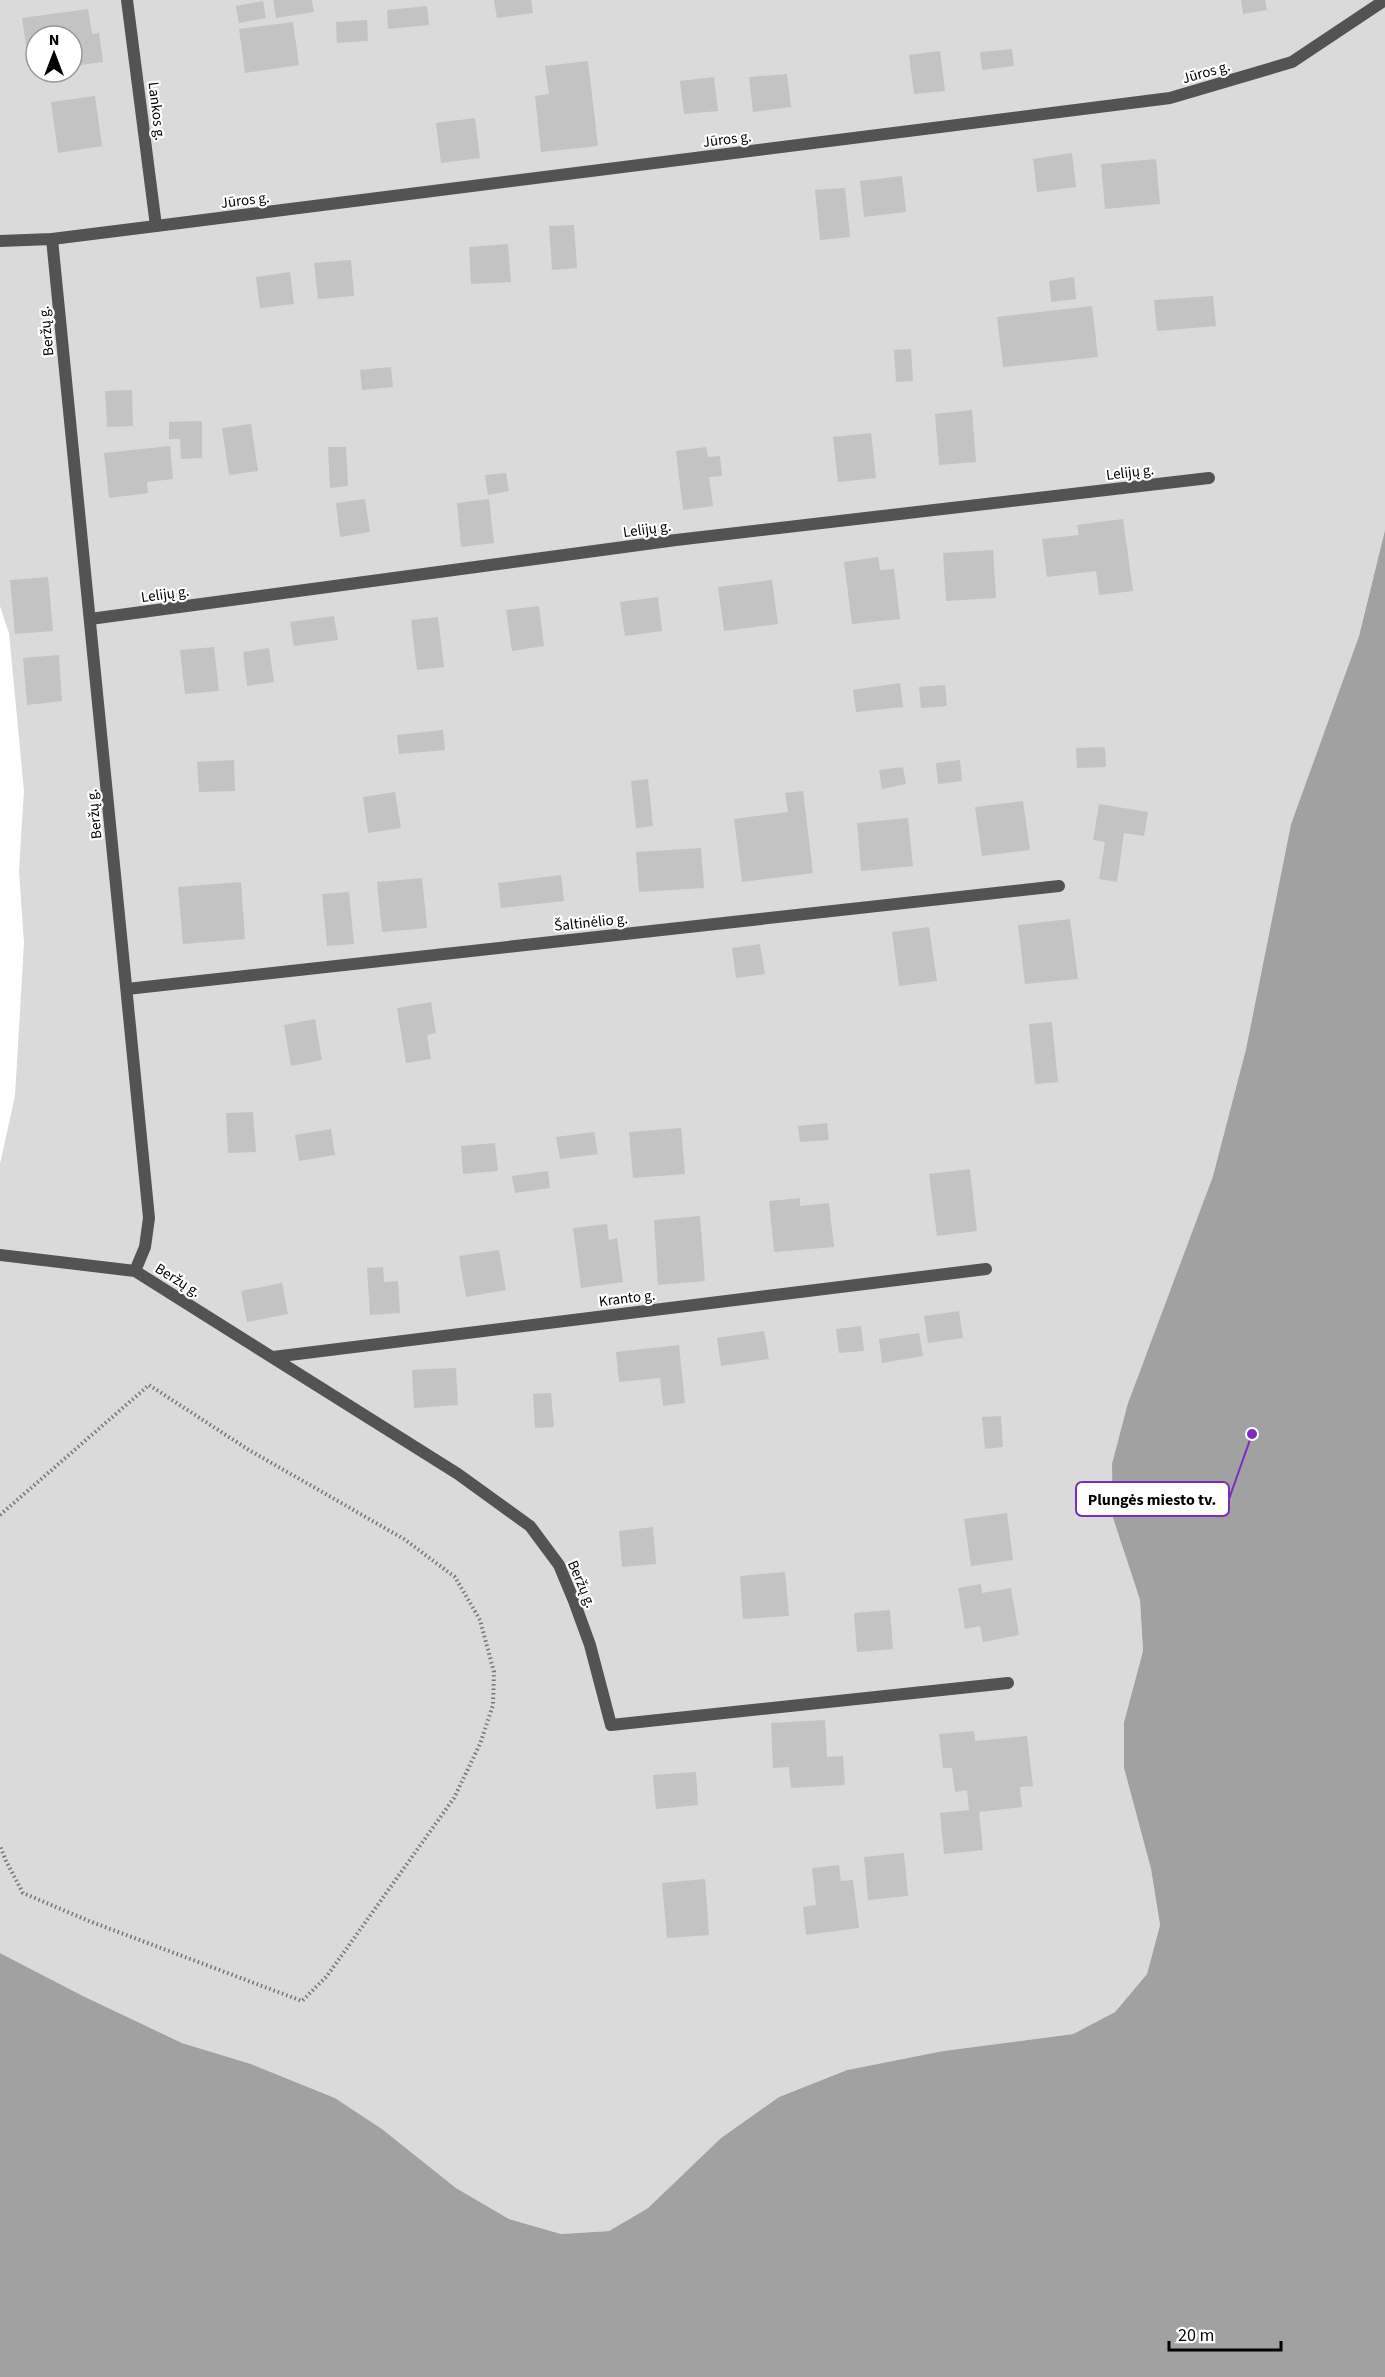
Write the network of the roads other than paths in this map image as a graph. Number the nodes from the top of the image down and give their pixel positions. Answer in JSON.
{"nodes":[{"id":1,"x":128,"y":0,"type":"edge"},
{"id":2,"x":1385,"y":0,"type":"edge"},
{"id":3,"x":156,"y":226,"type":"junction"},
{"id":4,"x":52,"y":239,"type":"junction"},
{"id":5,"x":0,"y":241,"type":"edge"},
{"id":6,"x":1209,"y":478,"type":"dead end"},
{"id":7,"x":90,"y":619,"type":"junction"},
{"id":8,"x":1059,"y":886,"type":"dead end"},
{"id":9,"x":127,"y":989,"type":"junction"},
{"id":10,"x":0,"y":1255,"type":"edge"},
{"id":11,"x":986,"y":1269,"type":"dead end"},
{"id":12,"x":135,"y":1271,"type":"junction"},
{"id":13,"x":273,"y":1357,"type":"junction"},
{"id":14,"x":1008,"y":1683,"type":"dead end"}],
"edges":[{"from":1,"to":3,"type":"street","name":"Lankos g."},
{"from":2,"to":3,"type":"street","name":"Jūros g."},
{"from":3,"to":4,"type":"street","name":"Jūros g."},
{"from":4,"to":5,"type":"street","name":"Jūros g."},
{"from":4,"to":7,"type":"street","name":"Beržų g."},
{"from":6,"to":7,"type":"street","name":"Lelijų g."},
{"from":7,"to":9,"type":"street","name":"Beržų g."},
{"from":8,"to":9,"type":"street","name":"Šaltinėlio g."},
{"from":9,"to":12,"type":"street","name":"Beržų g."},
{"from":10,"to":12,"type":"street"},
{"from":11,"to":13,"type":"street","name":"Kranto g."},
{"from":12,"to":13,"type":"street","name":"Beržų g."},
{"from":13,"to":14,"type":"street","name":"Beržų g."}]}
